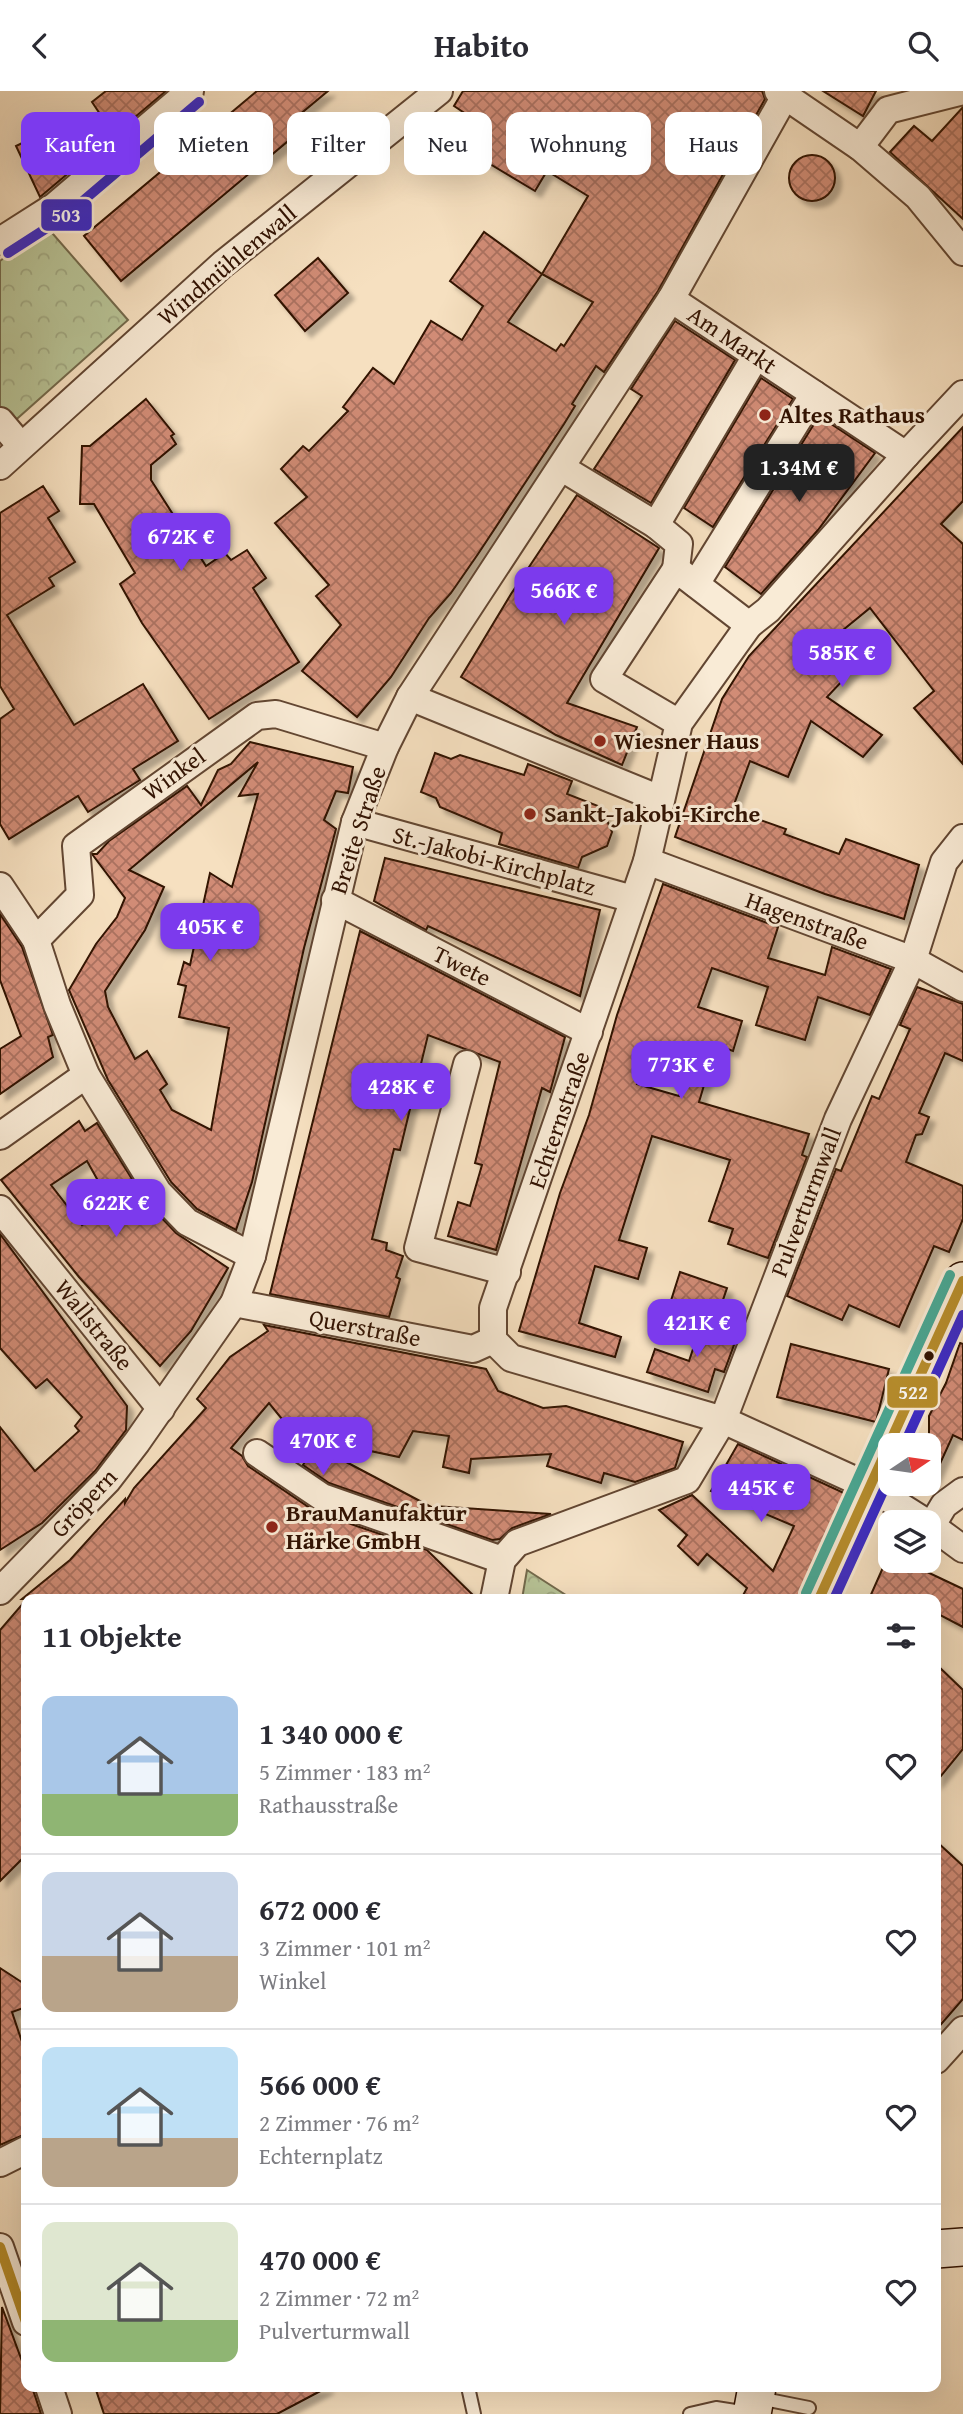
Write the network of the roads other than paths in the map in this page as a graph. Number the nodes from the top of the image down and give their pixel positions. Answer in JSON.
{"nodes":[{"id":1,"x":190,"y":91,"type":"edge"},
{"id":2,"x":439,"y":91,"type":"edge"},
{"id":3,"x":963,"y":91,"type":"edge"},
{"id":4,"x":782,"y":94,"type":"edge"},
{"id":5,"x":892,"y":100,"type":"edge"},
{"id":6,"x":860,"y":147,"type":"junction"},
{"id":7,"x":0,"y":241,"type":"edge"},
{"id":8,"x":963,"y":252,"type":"edge"},
{"id":9,"x":671,"y":299,"type":"junction"},
{"id":10,"x":756,"y":356,"type":"junction"},
{"id":11,"x":814,"y":394,"type":"junction"},
{"id":12,"x":963,"y":394,"type":"edge"},
{"id":13,"x":0,"y":421,"type":"edge"},
{"id":14,"x":22,"y":446,"type":"junction"},
{"id":15,"x":906,"y":455,"type":"junction"},
{"id":16,"x":0,"y":466,"type":"edge"},
{"id":17,"x":562,"y":468,"type":"junction"},
{"id":18,"x":656,"y":525,"type":"junction"},
{"id":19,"x":686,"y":577,"type":"junction"},
{"id":20,"x":749,"y":625,"type":"junction"},
{"id":21,"x":410,"y":697,"type":"junction"},
{"id":22,"x":679,"y":723,"type":"junction"},
{"id":23,"x":384,"y":747,"type":"junction"},
{"id":24,"x":660,"y":799,"type":"junction"},
{"id":25,"x":355,"y":822,"type":"junction"},
{"id":26,"x":963,"y":838,"type":"edge"},
{"id":27,"x":647,"y":861,"type":"junction"},
{"id":28,"x":0,"y":886,"type":"edge"},
{"id":29,"x":633,"y":899,"type":"junction"},
{"id":30,"x":335,"y":900,"type":"junction"},
{"id":31,"x":36,"y":940,"type":"junction"},
{"id":32,"x":913,"y":960,"type":"junction"},
{"id":33,"x":963,"y":988,"type":"edge"},
{"id":34,"x":589,"y":1032,"type":"junction"},
{"id":35,"x":467,"y":1064,"type":"dead end"},
{"id":36,"x":86,"y":1075,"type":"junction"},
{"id":37,"x":0,"y":1136,"type":"edge"},
{"id":38,"x":0,"y":1209,"type":"edge"},
{"id":39,"x":253,"y":1256,"type":"junction"},
{"id":40,"x":508,"y":1272,"type":"junction"},
{"id":41,"x":963,"y":1281,"type":"edge"},
{"id":42,"x":234,"y":1303,"type":"junction"},
{"id":43,"x":493,"y":1340,"type":"junction"},
{"id":44,"x":161,"y":1409,"type":"junction"},
{"id":45,"x":723,"y":1420,"type":"junction"},
{"id":46,"x":257,"y":1453,"type":"dead end"},
{"id":47,"x":870,"y":1487,"type":"junction"},
{"id":48,"x":963,"y":1491,"type":"edge"},
{"id":49,"x":907,"y":1510,"type":"edge"},
{"id":50,"x":940,"y":1510,"type":"edge"},
{"id":51,"x":941,"y":1533,"type":"edge"},
{"id":52,"x":963,"y":1549,"type":"edge"},
{"id":53,"x":502,"y":1560,"type":"junction"},
{"id":54,"x":3,"y":1582,"type":"edge"},
{"id":55,"x":495,"y":1594,"type":"edge"},
{"id":56,"x":821,"y":1594,"type":"edge"},
{"id":57,"x":963,"y":2030,"type":"edge"},
{"id":58,"x":941,"y":2054,"type":"edge"},
{"id":59,"x":21,"y":2152,"type":"edge"},
{"id":60,"x":0,"y":2163,"type":"edge"},
{"id":61,"x":0,"y":2247,"type":"edge"},
{"id":62,"x":963,"y":2247,"type":"edge"},
{"id":63,"x":941,"y":2249,"type":"edge"},
{"id":64,"x":21,"y":2308,"type":"edge"},
{"id":65,"x":51,"y":2392,"type":"edge"},
{"id":66,"x":469,"y":2392,"type":"edge"},
{"id":67,"x":755,"y":2399,"type":"edge"},
{"id":68,"x":809,"y":2408,"type":"dead end"},
{"id":69,"x":58,"y":2414,"type":"edge"},
{"id":70,"x":474,"y":2414,"type":"edge"},
{"id":71,"x":690,"y":2414,"type":"edge"}],
"edges":[{"from":1,"to":7,"type":"street"},
{"from":2,"to":14,"type":"street","name":"Windmühlenwall"},
{"from":3,"to":5,"type":"street"},
{"from":4,"to":6,"type":"street","name":"Am Markt"},
{"from":4,"to":9,"type":"street","name":"Am Markt"},
{"from":5,"to":6,"type":"street"},
{"from":6,"to":8,"type":"street","name":"Am Markt"},
{"from":9,"to":10,"type":"street","name":"Am Markt"},
{"from":9,"to":17,"type":"street","name":"Breite Straße"},
{"from":10,"to":11,"type":"street","name":"Am Markt"},
{"from":10,"to":18,"type":"street"},
{"from":11,"to":15,"type":"street","name":"Am Markt"},
{"from":11,"to":19,"type":"street"},
{"from":12,"to":15,"type":"street"},
{"from":13,"to":14,"type":"street"},
{"from":14,"to":16,"type":"street","name":"Windmühlenwall"},
{"from":15,"to":20,"type":"street"},
{"from":17,"to":18,"type":"street"},
{"from":17,"to":21,"type":"street","name":"Breite Straße"},
{"from":18,"to":19,"type":"street"},
{"from":19,"to":20,"type":"street"},
{"from":19,"to":22,"type":"street"},
{"from":20,"to":22,"type":"street"},
{"from":21,"to":23,"type":"street","name":"Breite Straße"},
{"from":21,"to":24,"type":"street"},
{"from":22,"to":24,"type":"street","name":"Echternstraße"},
{"from":23,"to":25,"type":"street","name":"Breite Straße"},
{"from":23,"to":31,"type":"street","name":"Winkel"},
{"from":24,"to":27,"type":"street","name":"Echternstraße"},
{"from":25,"to":29,"type":"street","name":"St.-Jakobi-Kirchplatz"},
{"from":25,"to":30,"type":"street","name":"Breite Straße"},
{"from":26,"to":32,"type":"street","name":"Pulverturmwall"},
{"from":27,"to":29,"type":"street","name":"Echternstraße"},
{"from":27,"to":32,"type":"street","name":"Hagenstraße"},
{"from":28,"to":31,"type":"street"},
{"from":29,"to":34,"type":"street","name":"Echternstraße"},
{"from":30,"to":34,"type":"street","name":"Twete"},
{"from":30,"to":39,"type":"street","name":"Breite Straße"},
{"from":31,"to":36,"type":"street"},
{"from":32,"to":33,"type":"street","name":"Hagenstraße"},
{"from":32,"to":45,"type":"street","name":"Pulverturmwall"},
{"from":34,"to":40,"type":"street","name":"Echternstraße"},
{"from":35,"to":40,"type":"street"},
{"from":36,"to":37,"type":"street"},
{"from":36,"to":39,"type":"street"},
{"from":38,"to":44,"type":"street","name":"Wallstraße"},
{"from":39,"to":42,"type":"street","name":"Breite Straße"},
{"from":40,"to":43,"type":"street","name":"Echternstraße"},
{"from":41,"to":47,"type":"street"},
{"from":42,"to":43,"type":"street","name":"Querstraße"},
{"from":42,"to":44,"type":"street","name":"Breite Straße"},
{"from":43,"to":45,"type":"street"},
{"from":44,"to":54,"type":"street","name":"Gröpern"},
{"from":45,"to":47,"type":"street"},
{"from":45,"to":53,"type":"street","name":"Pulverturmwall"},
{"from":46,"to":53,"type":"street"},
{"from":47,"to":49,"type":"street"},
{"from":47,"to":56,"type":"street"},
{"from":48,"to":50,"type":"street"},
{"from":51,"to":52,"type":"street"},
{"from":53,"to":55,"type":"street"},
{"from":57,"to":58,"type":"street"},
{"from":59,"to":60,"type":"street"},
{"from":61,"to":64,"type":"street"},
{"from":62,"to":63,"type":"street"},
{"from":65,"to":69,"type":"street"},
{"from":66,"to":70,"type":"lane"},
{"from":67,"to":68,"type":"lane"},
{"from":67,"to":71,"type":"lane"}]}
